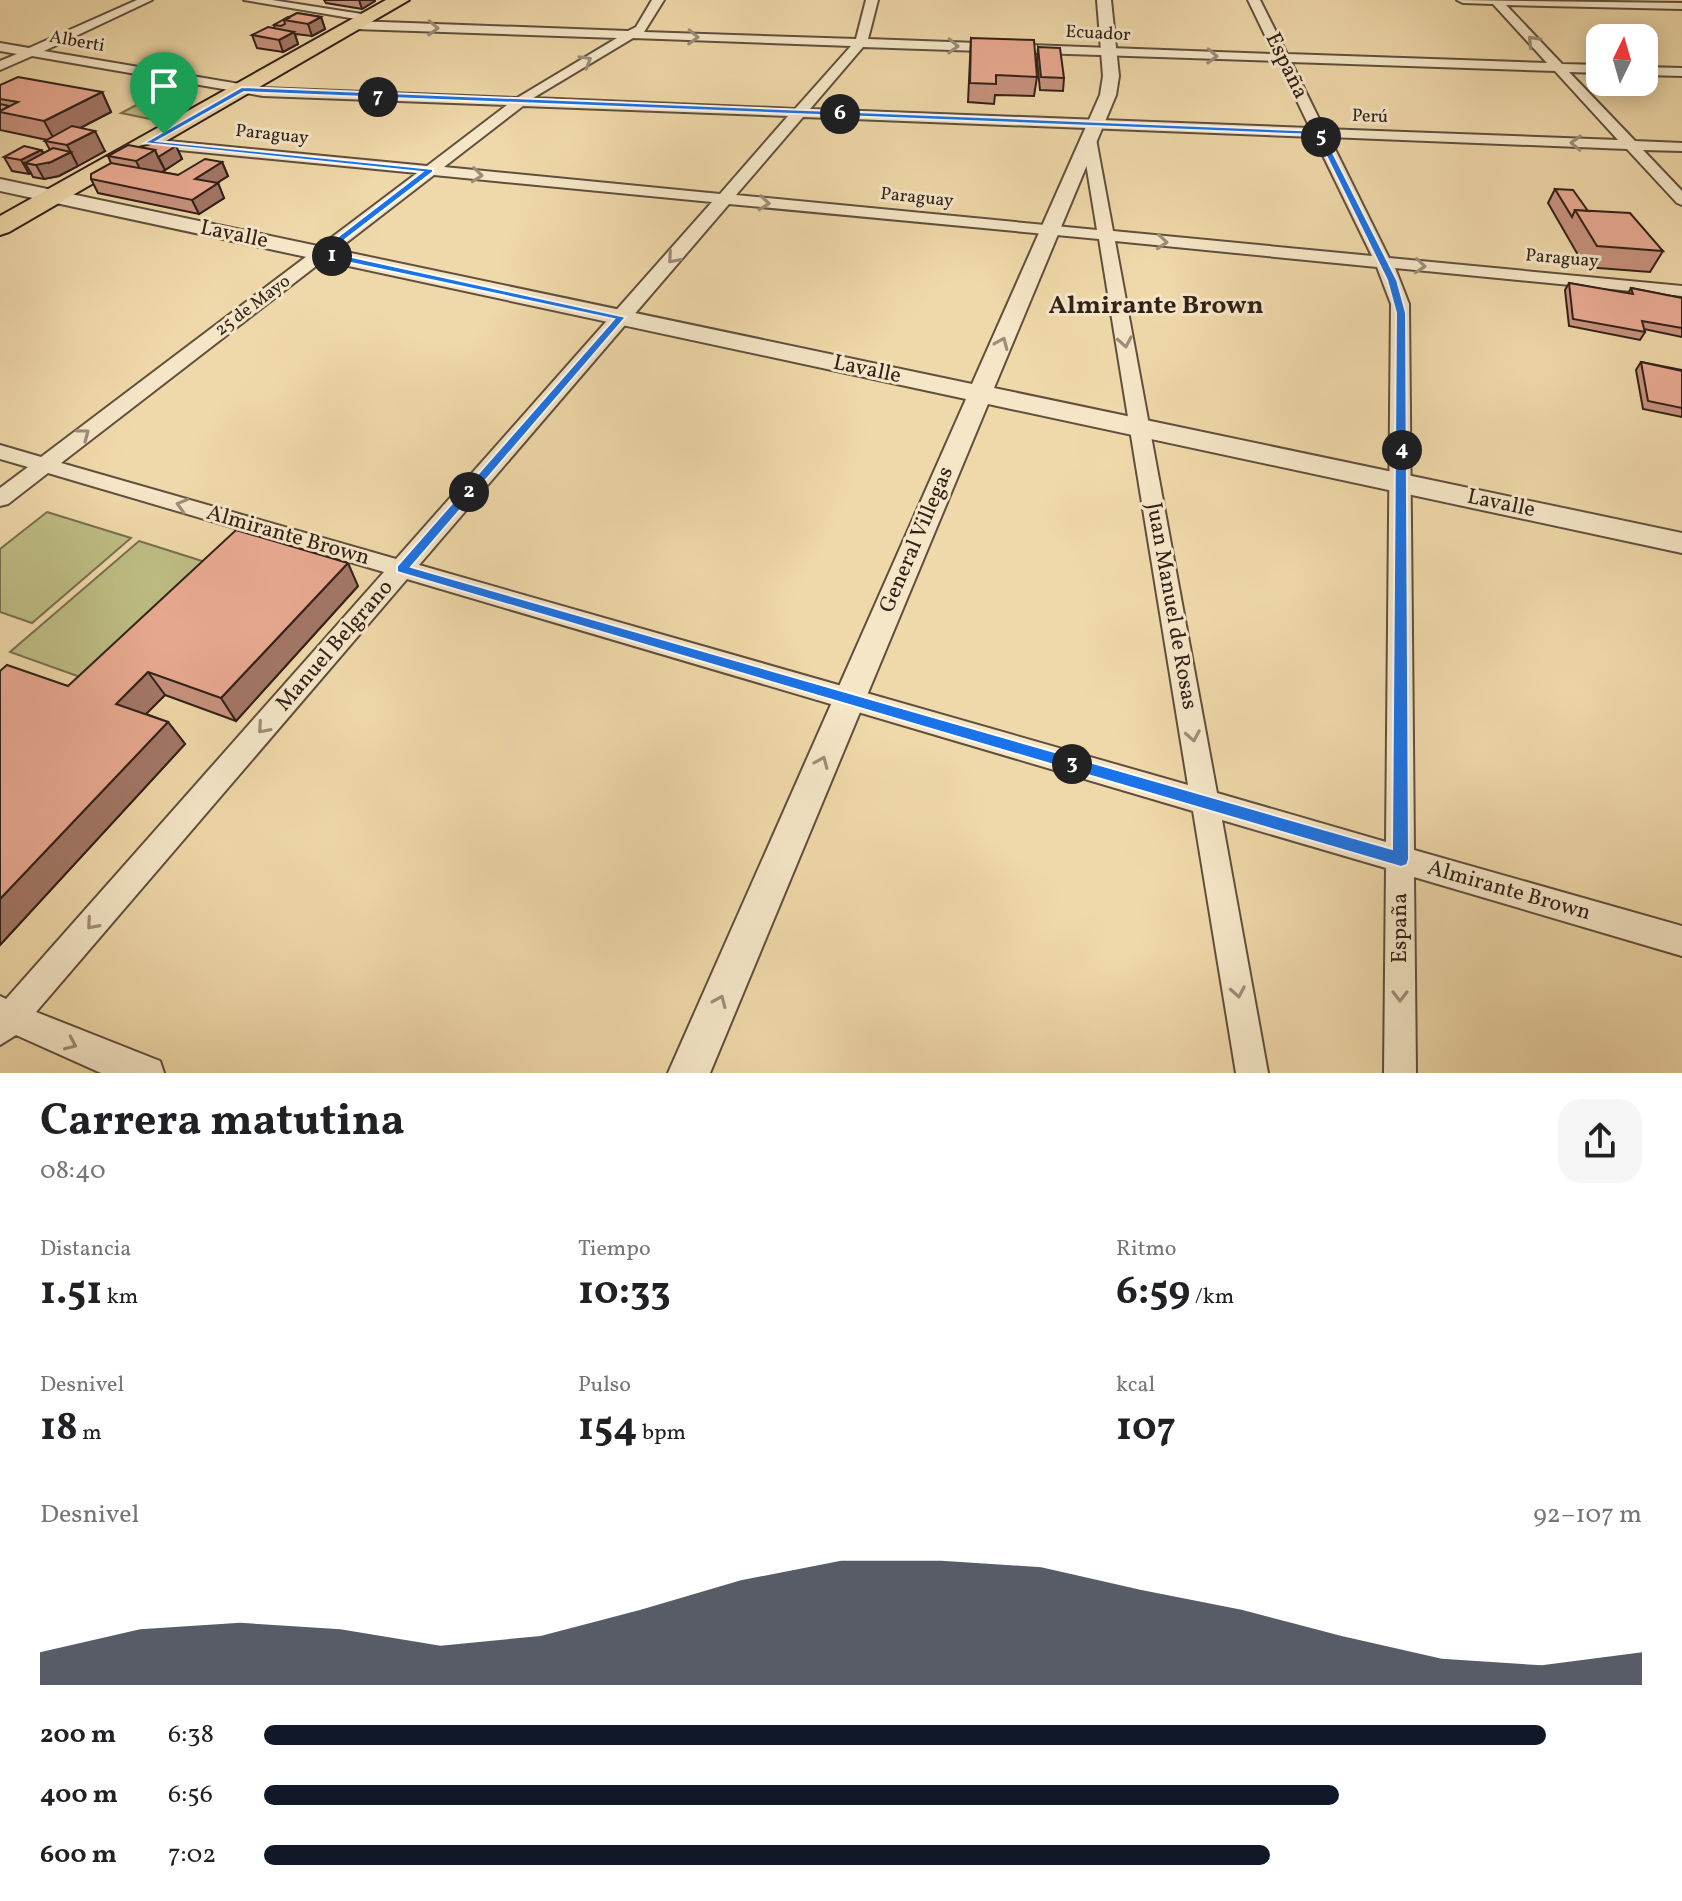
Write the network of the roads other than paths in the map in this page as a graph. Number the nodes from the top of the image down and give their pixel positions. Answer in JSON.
{"nodes":[{"id":1,"x":146,"y":0,"type":"edge"},
{"id":2,"x":250,"y":0,"type":"edge"},
{"id":3,"x":400,"y":0,"type":"edge"},
{"id":4,"x":658,"y":0,"type":"edge"},
{"id":5,"x":872,"y":0,"type":"edge"},
{"id":6,"x":1104,"y":0,"type":"edge"},
{"id":7,"x":1254,"y":0,"type":"edge"},
{"id":8,"x":1463,"y":0,"type":"edge"},
{"id":9,"x":1495,"y":0,"type":"edge"},
{"id":10,"x":1682,"y":6,"type":"edge"},
{"id":11,"x":362,"y":22,"type":"junction"},
{"id":12,"x":631,"y":35,"type":"junction"},
{"id":13,"x":860,"y":43,"type":"junction"},
{"id":14,"x":0,"y":47,"type":"edge"},
{"id":15,"x":31,"y":52,"type":"junction"},
{"id":16,"x":1109,"y":52,"type":"junction"},
{"id":17,"x":1283,"y":59,"type":"junction"},
{"id":18,"x":0,"y":66,"type":"edge"},
{"id":19,"x":1558,"y":68,"type":"junction"},
{"id":20,"x":1586,"y":69,"type":"edge"},
{"id":21,"x":1658,"y":71,"type":"edge"},
{"id":22,"x":1682,"y":72,"type":"edge"},
{"id":23,"x":242,"y":89,"type":"junction"},
{"id":24,"x":520,"y":102,"type":"junction"},
{"id":25,"x":799,"y":113,"type":"junction"},
{"id":26,"x":1092,"y":132,"type":"junction"},
{"id":27,"x":1319,"y":133,"type":"junction"},
{"id":28,"x":148,"y":143,"type":"junction"},
{"id":29,"x":1630,"y":145,"type":"junction"},
{"id":30,"x":1682,"y":147,"type":"edge"},
{"id":31,"x":430,"y":170,"type":"junction"},
{"id":32,"x":0,"y":185,"type":"edge"},
{"id":33,"x":53,"y":197,"type":"junction"},
{"id":34,"x":724,"y":199,"type":"junction"},
{"id":35,"x":1682,"y":200,"type":"edge"},
{"id":36,"x":0,"y":227,"type":"edge"},
{"id":37,"x":1050,"y":232,"type":"junction"},
{"id":38,"x":1106,"y":237,"type":"junction"},
{"id":39,"x":321,"y":254,"type":"junction"},
{"id":40,"x":1384,"y":263,"type":"junction"},
{"id":41,"x":1682,"y":291,"type":"edge"},
{"id":42,"x":621,"y":317,"type":"junction"},
{"id":43,"x":980,"y":394,"type":"junction"},
{"id":44,"x":1140,"y":428,"type":"junction"},
{"id":45,"x":0,"y":452,"type":"edge"},
{"id":46,"x":44,"y":465,"type":"junction"},
{"id":47,"x":1402,"y":483,"type":"junction"},
{"id":48,"x":0,"y":499,"type":"edge"},
{"id":49,"x":1682,"y":543,"type":"edge"},
{"id":50,"x":402,"y":569,"type":"junction"},
{"id":51,"x":849,"y":699,"type":"junction"},
{"id":52,"x":1205,"y":802,"type":"junction"},
{"id":53,"x":1401,"y":859,"type":"junction"},
{"id":54,"x":1682,"y":941,"type":"edge"},
{"id":55,"x":4,"y":1020,"type":"edge"},
{"id":56,"x":148,"y":1073,"type":"edge"},
{"id":57,"x":689,"y":1073,"type":"edge"},
{"id":58,"x":1252,"y":1073,"type":"edge"},
{"id":59,"x":1400,"y":1073,"type":"edge"}],
"edges":[{"from":1,"to":15,"type":"street"},
{"from":2,"to":11,"type":"street","name":"Ecuador"},
{"from":3,"to":11,"type":"main road"},
{"from":4,"to":12,"type":"street","name":"25 de Mayo"},
{"from":5,"to":13,"type":"street","name":"Manuel Belgrano"},
{"from":6,"to":16,"type":"street","name":"General Villegas"},
{"from":7,"to":17,"type":"street","name":"España"},
{"from":8,"to":9,"type":"street"},
{"from":9,"to":10,"type":"street"},
{"from":19,"to":9,"type":"street","one_way":true},
{"from":11,"to":12,"type":"street","name":"Ecuador","one_way":true},
{"from":11,"to":23,"type":"main road"},
{"from":12,"to":13,"type":"street","name":"Ecuador","one_way":true},
{"from":24,"to":12,"type":"street","name":"25 de Mayo","one_way":true},
{"from":13,"to":16,"type":"street","name":"Ecuador","one_way":true},
{"from":13,"to":25,"type":"street","name":"Manuel Belgrano"},
{"from":14,"to":15,"type":"street","name":"Alberti"},
{"from":15,"to":18,"type":"street"},
{"from":15,"to":23,"type":"street","name":"Alberti"},
{"from":16,"to":17,"type":"street","name":"Ecuador","one_way":true},
{"from":16,"to":26,"type":"street","name":"General Villegas"},
{"from":17,"to":19,"type":"street","name":"Ecuador"},
{"from":17,"to":27,"type":"street","name":"España"},
{"from":19,"to":20,"type":"street","name":"Ecuador"},
{"from":19,"to":29,"type":"street"},
{"from":21,"to":22,"type":"street"},
{"from":23,"to":24,"type":"street","name":"Perú"},
{"from":23,"to":28,"type":"main road"},
{"from":24,"to":25,"type":"street","name":"Perú"},
{"from":24,"to":31,"type":"street","name":"25 de Mayo"},
{"from":25,"to":26,"type":"street","name":"Perú"},
{"from":25,"to":34,"type":"street","name":"Manuel Belgrano"},
{"from":26,"to":27,"type":"street","name":"Perú"},
{"from":26,"to":37,"type":"street","name":"General Villegas"},
{"from":26,"to":38,"type":"street","name":"Juan Manuel de Rosas"},
{"from":29,"to":27,"type":"street","name":"Perú","one_way":true},
{"from":27,"to":40,"type":"street","name":"España"},
{"from":28,"to":31,"type":"street","name":"Paraguay"},
{"from":28,"to":33,"type":"main road"},
{"from":29,"to":30,"type":"street","name":"Perú"},
{"from":29,"to":35,"type":"street"},
{"from":31,"to":34,"type":"street","name":"Paraguay","one_way":true},
{"from":31,"to":39,"type":"street","name":"25 de Mayo"},
{"from":32,"to":33,"type":"street","name":"Lavalle"},
{"from":33,"to":36,"type":"main road"},
{"from":33,"to":39,"type":"street","name":"Lavalle"},
{"from":34,"to":37,"type":"street","name":"Paraguay","one_way":true},
{"from":34,"to":42,"type":"street","name":"Manuel Belgrano","one_way":true},
{"from":37,"to":38,"type":"street","name":"Paraguay"},
{"from":43,"to":37,"type":"street","name":"General Villegas","one_way":true},
{"from":38,"to":40,"type":"street","name":"Paraguay","one_way":true},
{"from":38,"to":44,"type":"street","name":"Juan Manuel de Rosas","one_way":true},
{"from":39,"to":42,"type":"street","name":"Lavalle"},
{"from":46,"to":39,"type":"street","name":"25 de Mayo","one_way":true},
{"from":40,"to":41,"type":"street","name":"Paraguay","one_way":true},
{"from":40,"to":47,"type":"street","name":"España"},
{"from":42,"to":43,"type":"street","name":"Lavalle"},
{"from":42,"to":50,"type":"street","name":"Manuel Belgrano"},
{"from":43,"to":44,"type":"street","name":"Lavalle"},
{"from":43,"to":51,"type":"street","name":"General Villegas"},
{"from":44,"to":47,"type":"street","name":"Lavalle"},
{"from":44,"to":52,"type":"street","name":"Juan Manuel de Rosas","one_way":true},
{"from":45,"to":46,"type":"street","name":"Almirante Brown"},
{"from":46,"to":48,"type":"street","name":"25 de Mayo"},
{"from":50,"to":46,"type":"street","name":"Almirante Brown","one_way":true},
{"from":47,"to":49,"type":"street","name":"Lavalle"},
{"from":47,"to":53,"type":"street","name":"España"},
{"from":50,"to":51,"type":"street","name":"Almirante Brown"},
{"from":50,"to":55,"type":"street","name":"Manuel Belgrano","one_way":true},
{"from":51,"to":52,"type":"street","name":"Almirante Brown"},
{"from":57,"to":51,"type":"street","name":"General Villegas","one_way":true},
{"from":52,"to":53,"type":"street","name":"Almirante Brown"},
{"from":52,"to":58,"type":"street","name":"Juan Manuel de Rosas","one_way":true},
{"from":53,"to":54,"type":"street","name":"Almirante Brown"},
{"from":53,"to":59,"type":"street","name":"España","one_way":true},
{"from":55,"to":56,"type":"street","one_way":true}]}
